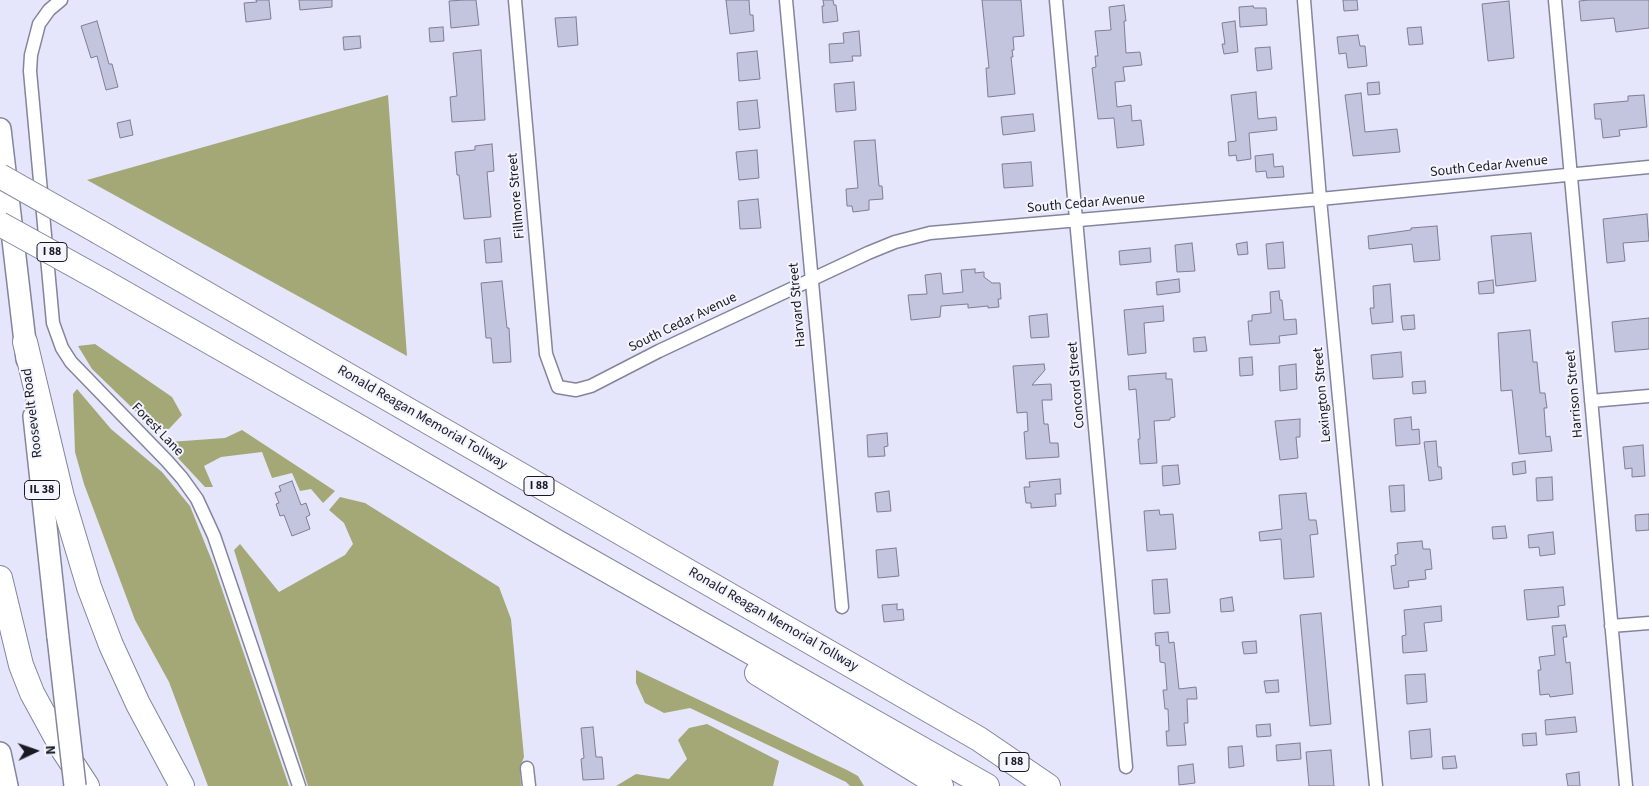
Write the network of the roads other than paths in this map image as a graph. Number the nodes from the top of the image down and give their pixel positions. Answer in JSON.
{"nodes":[{"id":1,"x":61,"y":0,"type":"edge"},
{"id":2,"x":515,"y":0,"type":"edge"},
{"id":3,"x":786,"y":0,"type":"edge"},
{"id":4,"x":1056,"y":0,"type":"edge"},
{"id":5,"x":1304,"y":0,"type":"edge"},
{"id":6,"x":1555,"y":0,"type":"edge"},
{"id":7,"x":0,"y":129,"type":"edge"},
{"id":8,"x":1649,"y":167,"type":"edge"},
{"id":9,"x":1571,"y":173,"type":"junction"},
{"id":10,"x":0,"y":176,"type":"edge"},
{"id":11,"x":1320,"y":199,"type":"junction"},
{"id":12,"x":1076,"y":220,"type":"junction"},
{"id":13,"x":0,"y":224,"type":"edge"},
{"id":14,"x":811,"y":278,"type":"junction"},
{"id":15,"x":25,"y":342,"type":"junction"},
{"id":16,"x":558,"y":387,"type":"joint"},
{"id":17,"x":1649,"y":396,"type":"edge"},
{"id":18,"x":1591,"y":401,"type":"junction"},
{"id":19,"x":556,"y":542,"type":"junction"},
{"id":20,"x":0,"y":578,"type":"edge"},
{"id":21,"x":842,"y":607,"type":"dead end"},
{"id":22,"x":1649,"y":623,"type":"edge"},
{"id":23,"x":1612,"y":626,"type":"junction"},
{"id":24,"x":979,"y":739,"type":"junction"},
{"id":25,"x":0,"y":753,"type":"edge"},
{"id":26,"x":1126,"y":767,"type":"dead end"},
{"id":27,"x":527,"y":768,"type":"dead end"},
{"id":28,"x":6,"y":786,"type":"edge"},
{"id":29,"x":75,"y":786,"type":"edge"},
{"id":30,"x":87,"y":786,"type":"edge"},
{"id":31,"x":182,"y":786,"type":"edge"},
{"id":32,"x":299,"y":786,"type":"edge"},
{"id":33,"x":529,"y":786,"type":"edge"},
{"id":34,"x":941,"y":786,"type":"edge"},
{"id":35,"x":987,"y":786,"type":"edge"},
{"id":36,"x":1048,"y":786,"type":"edge"},
{"id":37,"x":1064,"y":786,"type":"edge"},
{"id":38,"x":1376,"y":786,"type":"edge"},
{"id":39,"x":1626,"y":786,"type":"edge"}],
"edges":[{"from":1,"to":32,"type":"street","name":"Forest Lane"},
{"from":2,"to":16,"type":"street","name":"Fillmore Street"},
{"from":3,"to":14,"type":"street","name":"Harvard Street"},
{"from":4,"to":12,"type":"street","name":"Concord Street"},
{"from":5,"to":11,"type":"street","name":"Lexington Street"},
{"from":6,"to":9,"type":"street","name":"Harrison Street"},
{"from":7,"to":15,"type":"highway","name":"Roosevelt Road","number":"IL 38"},
{"from":8,"to":9,"type":"street","name":"South Cedar Avenue"},
{"from":9,"to":11,"type":"street","name":"South Cedar Avenue"},
{"from":9,"to":18,"type":"street","name":"Harrison Street"},
{"from":10,"to":24,"type":"highway","name":"Ronald Reagan Memorial Tollway","number":"I 88","bridge":true},
{"from":11,"to":12,"type":"street","name":"South Cedar Avenue"},
{"from":11,"to":38,"type":"street","name":"Lexington Street"},
{"from":12,"to":14,"type":"street","name":"South Cedar Avenue"},
{"from":12,"to":26,"type":"street","name":"Concord Street"},
{"from":13,"to":19,"type":"highway","number":"I 88","bridge":true},
{"from":14,"to":16,"type":"street","name":"South Cedar Avenue"},
{"from":14,"to":21,"type":"street","name":"Harvard Street"},
{"from":15,"to":29,"type":"highway","name":"Roosevelt Road","number":"IL 38","bridge":true},
{"from":15,"to":31,"type":"highway"},
{"from":17,"to":18,"type":"street"},
{"from":18,"to":23,"type":"street","name":"Harrison Street"},
{"from":19,"to":34,"type":"highway"},
{"from":19,"to":35,"type":"highway","number":"I 88"},
{"from":20,"to":30,"type":"highway"},
{"from":22,"to":23,"type":"street"},
{"from":23,"to":39,"type":"street","name":"Harrison Street"},
{"from":24,"to":36,"type":"highway","name":"Ronald Reagan Memorial Tollway","number":"I 88"},
{"from":24,"to":37,"type":"highway"},
{"from":25,"to":28,"type":"highway"},
{"from":27,"to":33,"type":"street"}]}
